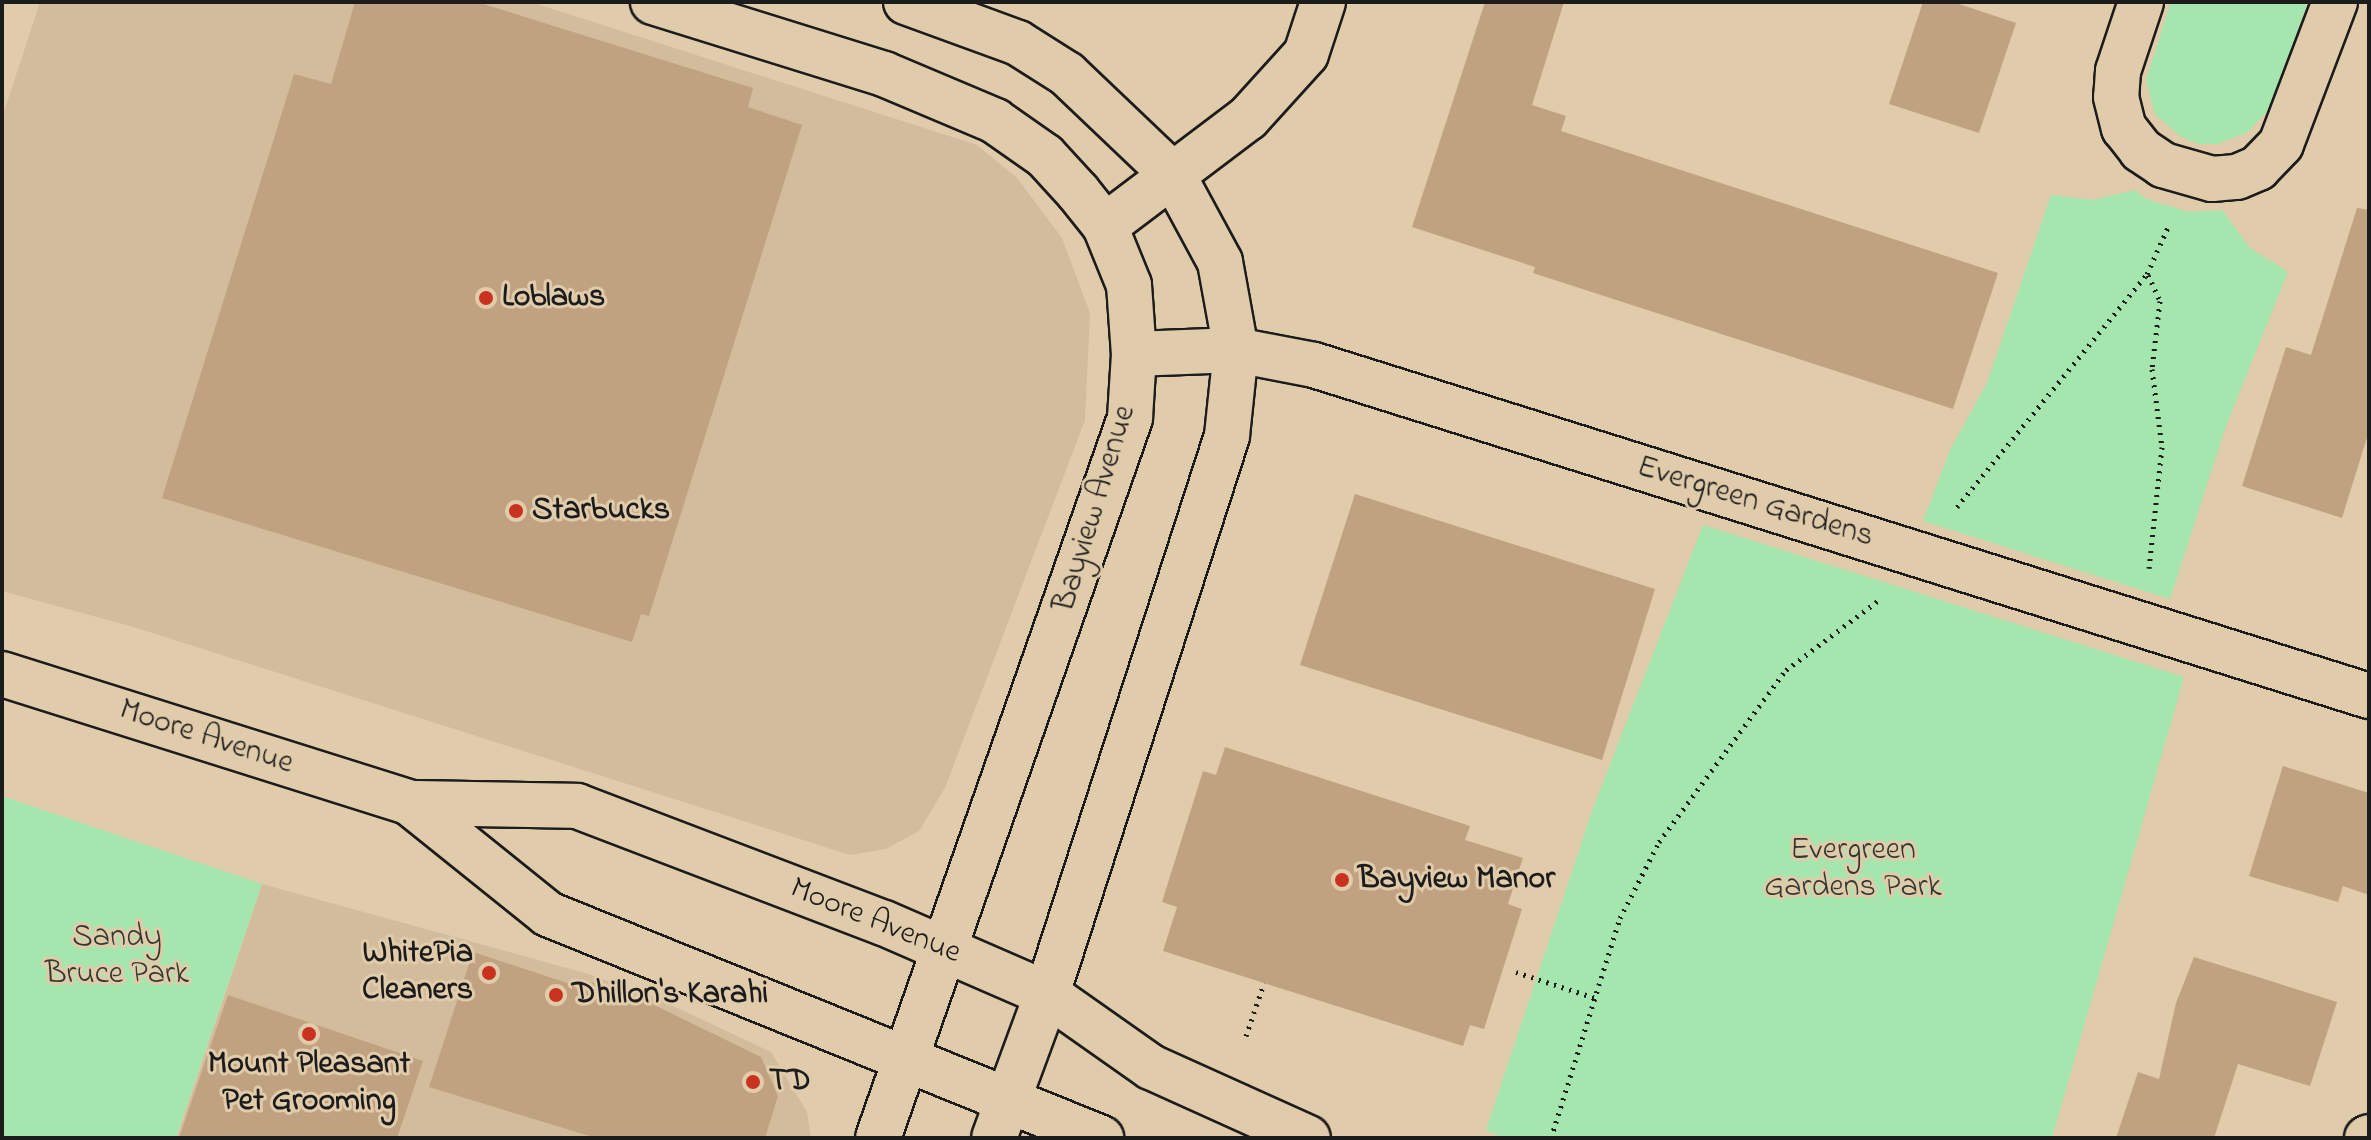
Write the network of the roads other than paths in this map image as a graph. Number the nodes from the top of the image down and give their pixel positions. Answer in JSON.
{"nodes":[{"id":1,"x":653,"y":2,"type":"edge"},
{"id":2,"x":906,"y":2,"type":"edge"},
{"id":3,"x":1323,"y":2,"type":"edge"},
{"id":4,"x":2141,"y":2,"type":"edge"},
{"id":5,"x":2335,"y":2,"type":"edge"},
{"id":6,"x":1173,"y":175,"type":"junction"},
{"id":7,"x":1105,"y":226,"type":"junction"},
{"id":8,"x":1236,"y":350,"type":"junction"},
{"id":9,"x":1134,"y":354,"type":"junction"},
{"id":10,"x":2,"y":674,"type":"edge"},
{"id":11,"x":2369,"y":696,"type":"edge"},
{"id":12,"x":410,"y":803,"type":"junction"},
{"id":13,"x":943,"y":948,"type":"junction"},
{"id":14,"x":1047,"y":994,"type":"junction"},
{"id":15,"x":905,"y":1061,"type":"junction"},
{"id":16,"x":1001,"y":1120,"type":"edge"},
{"id":17,"x":878,"y":1138,"type":"edge"},
{"id":18,"x":1101,"y":1138,"type":"edge"},
{"id":19,"x":1308,"y":1138,"type":"edge"}],
"edges":[{"from":1,"to":7,"type":"street","name":"Bayview Avenue"},
{"from":2,"to":6,"type":"street"},
{"from":3,"to":6,"type":"street"},
{"from":4,"to":5,"type":"street"},
{"from":6,"to":7,"type":"street"},
{"from":6,"to":8,"type":"street"},
{"from":7,"to":9,"type":"street","name":"Bayview Avenue"},
{"from":8,"to":9,"type":"street","name":"Evergreen Gardens"},
{"from":8,"to":11,"type":"street","name":"Evergreen Gardens"},
{"from":8,"to":14,"type":"street"},
{"from":9,"to":13,"type":"street","name":"Bayview Avenue"},
{"from":10,"to":12,"type":"street","name":"Moore Avenue"},
{"from":12,"to":13,"type":"street","name":"Moore Avenue"},
{"from":12,"to":15,"type":"street","name":"Moore Avenue"},
{"from":13,"to":14,"type":"street","name":"Moore Avenue"},
{"from":13,"to":15,"type":"street","name":"Bayview Avenue"},
{"from":14,"to":16,"type":"street"},
{"from":14,"to":19,"type":"street","name":"Moore Avenue"},
{"from":15,"to":16,"type":"street","name":"Moore Avenue"},
{"from":15,"to":17,"type":"street","name":"Bayview Avenue"},
{"from":16,"to":18,"type":"street","name":"Moore Avenue"}]}
